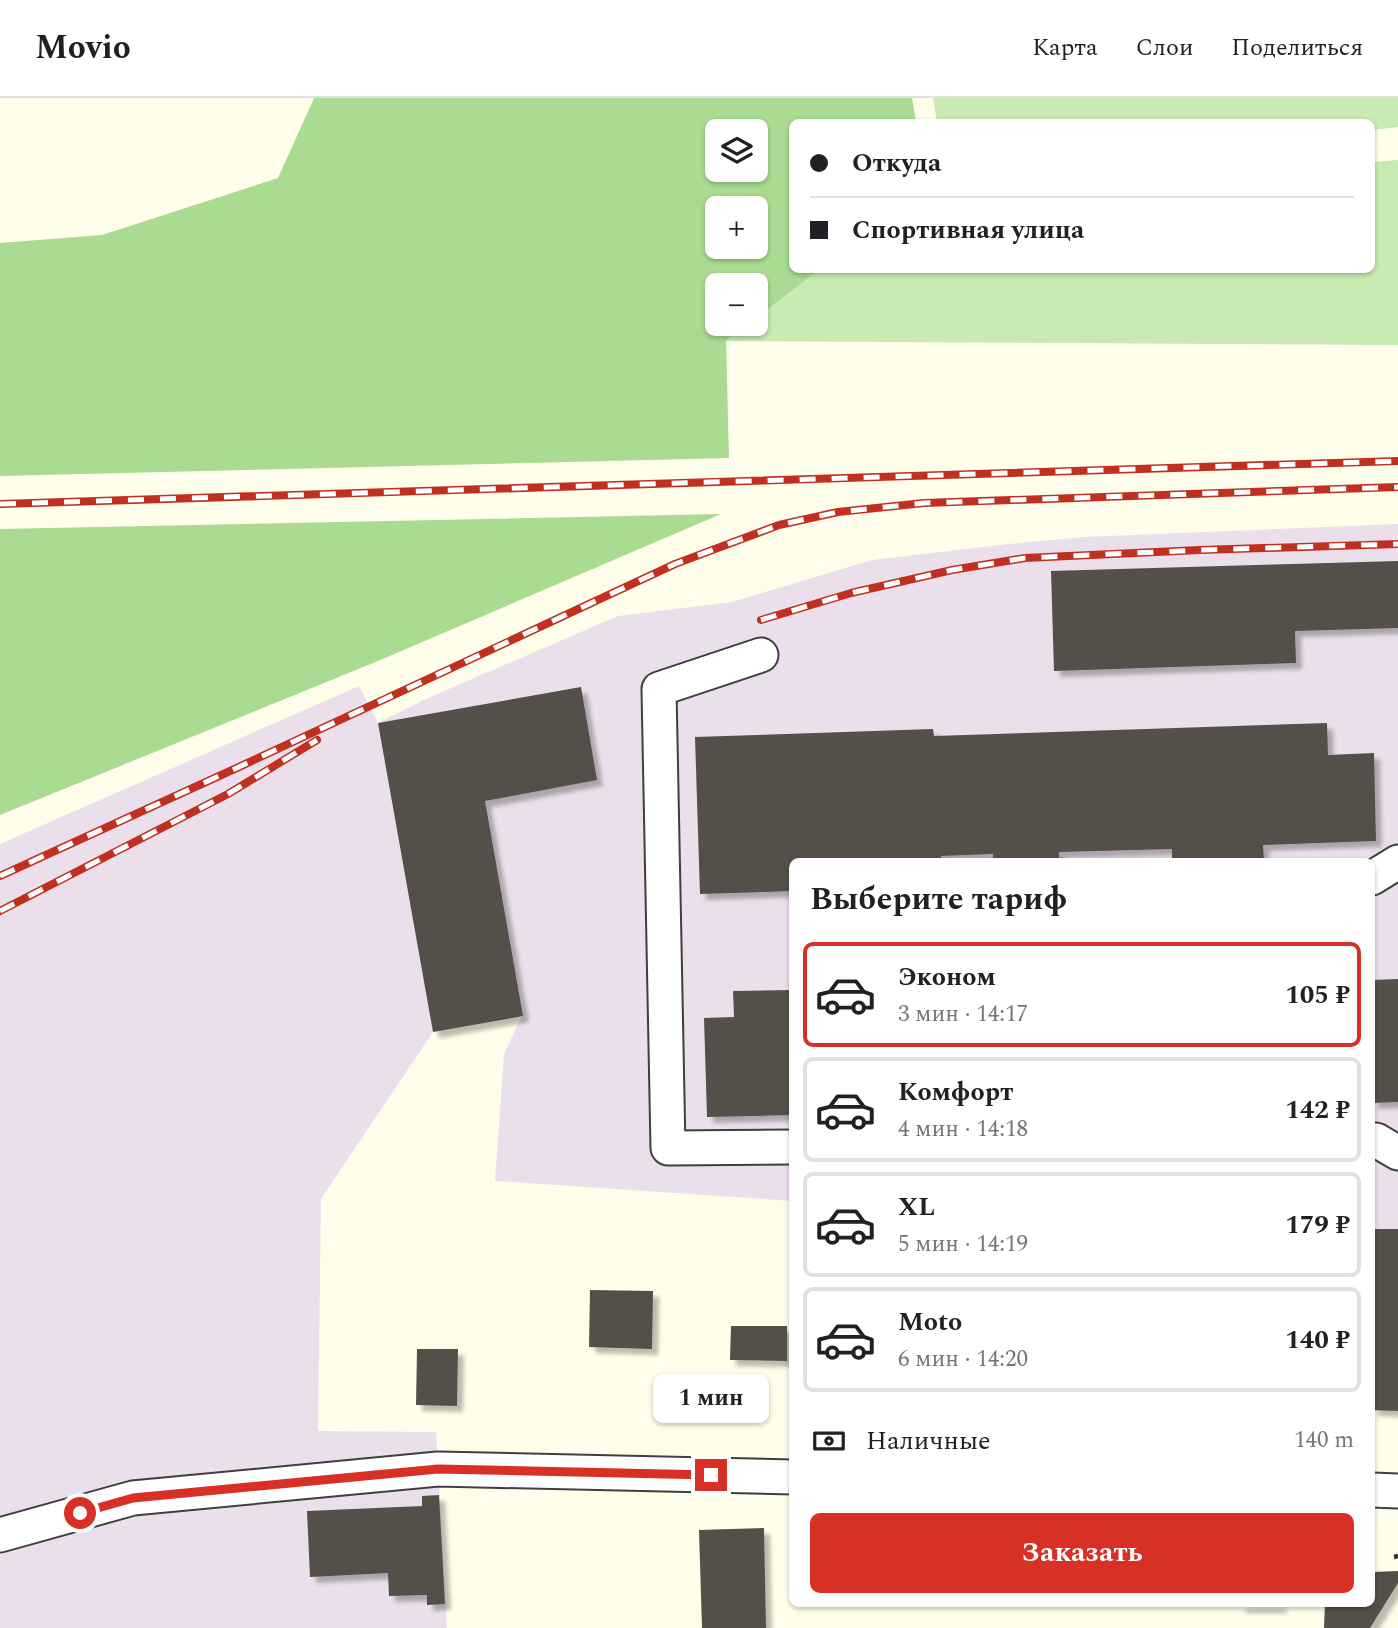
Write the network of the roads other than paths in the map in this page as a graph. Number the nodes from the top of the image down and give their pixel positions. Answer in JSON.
{"nodes":[{"id":1,"x":761,"y":655,"type":"dead end"},
{"id":2,"x":1398,"y":862,"type":"edge"},
{"id":3,"x":1375,"y":876,"type":"edge"},
{"id":4,"x":1375,"y":1140,"type":"edge"},
{"id":5,"x":789,"y":1146,"type":"edge"},
{"id":6,"x":1398,"y":1153,"type":"edge"},
{"id":7,"x":789,"y":1477,"type":"edge"},
{"id":8,"x":1375,"y":1490,"type":"edge"},
{"id":9,"x":1398,"y":1491,"type":"edge"},
{"id":10,"x":0,"y":1535,"type":"edge"}],
"edges":[{"from":1,"to":5,"type":"street"},
{"from":2,"to":3,"type":"street"},
{"from":4,"to":6,"type":"street"},
{"from":7,"to":10,"type":"street"},
{"from":8,"to":9,"type":"street"}]}
